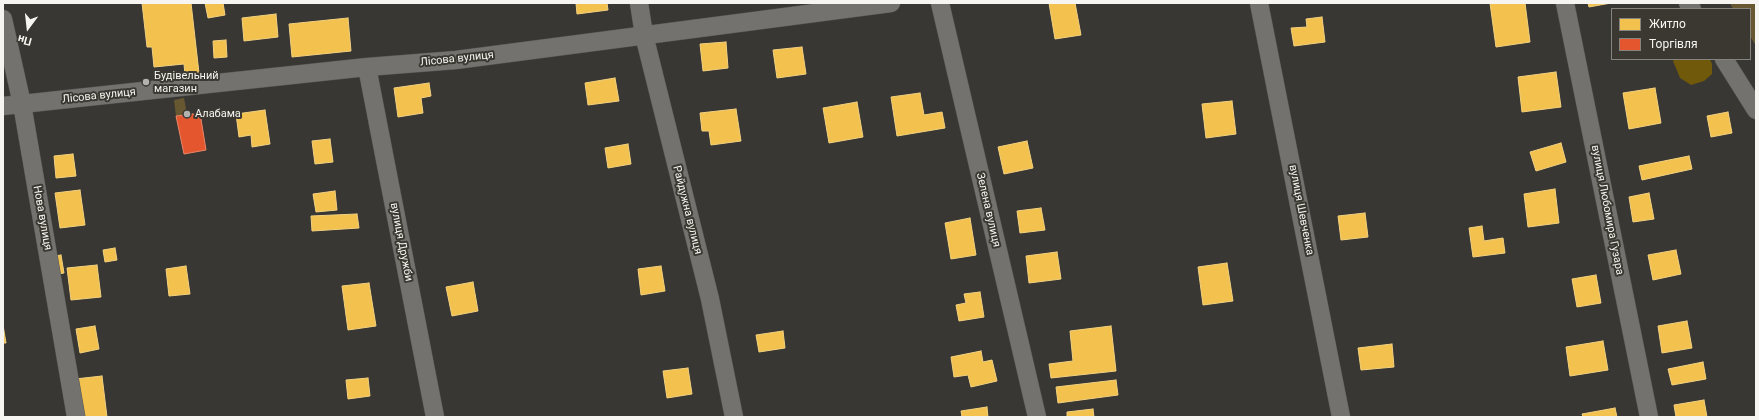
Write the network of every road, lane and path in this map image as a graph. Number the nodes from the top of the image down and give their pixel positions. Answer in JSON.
{"nodes":[{"id":1,"x":639,"y":3,"type":"edge"},
{"id":2,"x":891,"y":3,"type":"edge"},
{"id":3,"x":940,"y":3,"type":"edge"},
{"id":4,"x":1259,"y":3,"type":"edge"},
{"id":5,"x":1565,"y":3,"type":"edge"},
{"id":6,"x":3,"y":19,"type":"edge"},
{"id":7,"x":644,"y":35,"type":"junction"},
{"id":8,"x":1725,"y":60,"type":"edge"},
{"id":9,"x":367,"y":67,"type":"junction"},
{"id":10,"x":22,"y":104,"type":"junction"},
{"id":11,"x":3,"y":106,"type":"edge"},
{"id":12,"x":1756,"y":110,"type":"edge"},
{"id":13,"x":76,"y":417,"type":"edge"},
{"id":14,"x":435,"y":417,"type":"edge"},
{"id":15,"x":734,"y":417,"type":"edge"},
{"id":16,"x":1037,"y":417,"type":"edge"},
{"id":17,"x":1341,"y":417,"type":"edge"},
{"id":18,"x":1649,"y":417,"type":"edge"}],
"edges":[{"from":1,"to":7,"type":"street","name":"Райдужна вулиця"},
{"from":2,"to":7,"type":"street","name":"Лісова вулиця"},
{"from":3,"to":16,"type":"street","name":"Зелена вулиця"},
{"from":4,"to":17,"type":"street","name":"вулиця Шевченка"},
{"from":5,"to":18,"type":"street","name":"вулиця Любомира Гузара"},
{"from":6,"to":10,"type":"street","name":"Нова вулиця"},
{"from":7,"to":9,"type":"street","name":"Лісова вулиця"},
{"from":7,"to":15,"type":"street","name":"Райдужна вулиця"},
{"from":8,"to":12,"type":"street"},
{"from":9,"to":10,"type":"street","name":"Лісова вулиця"},
{"from":9,"to":14,"type":"street","name":"вулиця Дружби"},
{"from":10,"to":11,"type":"street","name":"Лісова вулиця"},
{"from":10,"to":13,"type":"street","name":"Нова вулиця"}]}
